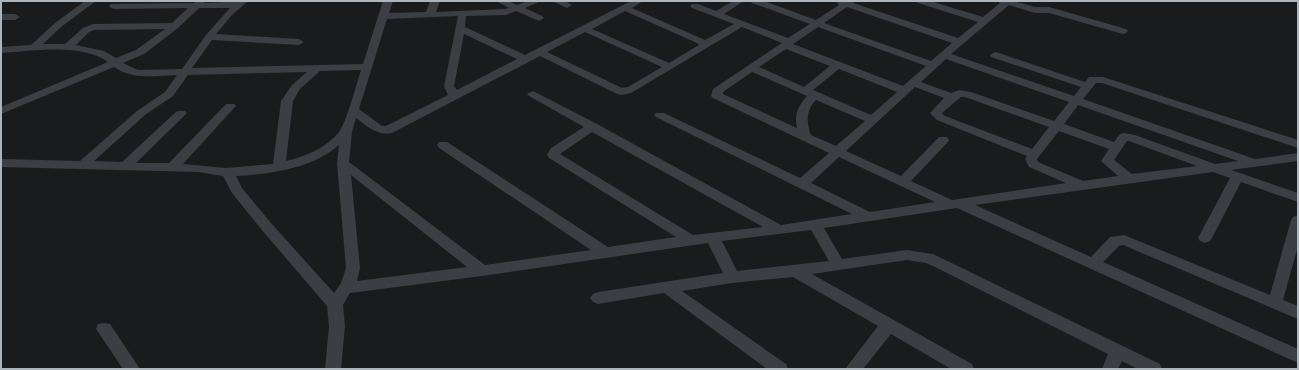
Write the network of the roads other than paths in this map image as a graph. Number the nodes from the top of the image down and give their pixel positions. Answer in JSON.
{"nodes":[{"id":1,"x":92,"y":1,"type":"edge"},
{"id":2,"x":388,"y":1,"type":"edge"},
{"id":3,"x":435,"y":1,"type":"edge"},
{"id":4,"x":501,"y":1,"type":"edge"},
{"id":5,"x":536,"y":1,"type":"edge"},
{"id":6,"x":557,"y":1,"type":"edge"},
{"id":7,"x":638,"y":1,"type":"edge"},
{"id":8,"x":739,"y":1,"type":"edge"},
{"id":9,"x":755,"y":1,"type":"edge"},
{"id":10,"x":921,"y":1,"type":"edge"},
{"id":11,"x":845,"y":2,"type":"edge"},
{"id":12,"x":1004,"y":2,"type":"edge"},
{"id":13,"x":199,"y":3,"type":"edge"},
{"id":14,"x":240,"y":3,"type":"edge"},
{"id":15,"x":566,"y":5,"type":"dead end"},
{"id":16,"x":114,"y":6,"type":"dead end"},
{"id":17,"x":695,"y":6,"type":"dead end"},
{"id":18,"x":518,"y":8,"type":"junction"},
{"id":19,"x":625,"y":8,"type":"junction"},
{"id":20,"x":430,"y":14,"type":"junction"},
{"id":21,"x":717,"y":14,"type":"junction"},
{"id":22,"x":384,"y":16,"type":"junction"},
{"id":23,"x":1,"y":17,"type":"edge"},
{"id":24,"x":15,"y":17,"type":"dead end"},
{"id":25,"x":462,"y":17,"type":"dead end"},
{"id":26,"x":539,"y":18,"type":"dead end"},
{"id":27,"x":985,"y":21,"type":"junction"},
{"id":28,"x":817,"y":23,"type":"junction"},
{"id":29,"x":741,"y":24,"type":"junction"},
{"id":30,"x":175,"y":26,"type":"junction"},
{"id":31,"x":460,"y":28,"type":"junction"},
{"id":32,"x":585,"y":28,"type":"junction"},
{"id":33,"x":1123,"y":31,"type":"dead end"},
{"id":34,"x":209,"y":37,"type":"junction"},
{"id":35,"x":299,"y":42,"type":"dead end"},
{"id":36,"x":960,"y":42,"type":"junction"},
{"id":37,"x":787,"y":43,"type":"junction"},
{"id":38,"x":704,"y":45,"type":"junction"},
{"id":39,"x":33,"y":48,"type":"junction"},
{"id":40,"x":66,"y":48,"type":"junction"},
{"id":41,"x":1,"y":50,"type":"edge"},
{"id":42,"x":540,"y":52,"type":"junction"},
{"id":43,"x":944,"y":55,"type":"junction"},
{"id":44,"x":995,"y":55,"type":"dead end"},
{"id":45,"x":526,"y":60,"type":"junction"},
{"id":46,"x":115,"y":63,"type":"junction"},
{"id":47,"x":838,"y":65,"type":"junction"},
{"id":48,"x":933,"y":65,"type":"junction"},
{"id":49,"x":368,"y":67,"type":"junction"},
{"id":50,"x":670,"y":67,"type":"junction"},
{"id":51,"x":751,"y":68,"type":"junction"},
{"id":52,"x":316,"y":69,"type":"junction"},
{"id":53,"x":184,"y":71,"type":"junction"},
{"id":54,"x":1087,"y":86,"type":"junction"},
{"id":55,"x":909,"y":87,"type":"junction"},
{"id":56,"x":810,"y":93,"type":"junction"},
{"id":57,"x":533,"y":94,"type":"dead end"},
{"id":58,"x":456,"y":96,"type":"junction"},
{"id":59,"x":952,"y":97,"type":"junction"},
{"id":60,"x":1076,"y":101,"type":"junction"},
{"id":61,"x":230,"y":106,"type":"dead end"},
{"id":62,"x":1,"y":110,"type":"edge"},
{"id":63,"x":354,"y":110,"type":"junction"},
{"id":64,"x":182,"y":113,"type":"dead end"},
{"id":65,"x":660,"y":115,"type":"dead end"},
{"id":66,"x":873,"y":120,"type":"junction"},
{"id":67,"x":592,"y":126,"type":"junction"},
{"id":68,"x":1057,"y":126,"type":"junction"},
{"id":69,"x":346,"y":132,"type":"junction"},
{"id":70,"x":805,"y":136,"type":"junction"},
{"id":71,"x":943,"y":140,"type":"dead end"},
{"id":72,"x":443,"y":144,"type":"dead end"},
{"id":73,"x":1298,"y":144,"type":"edge"},
{"id":74,"x":1116,"y":148,"type":"junction"},
{"id":75,"x":838,"y":152,"type":"junction"},
{"id":76,"x":1035,"y":155,"type":"junction"},
{"id":77,"x":1294,"y":159,"type":"edge"},
{"id":78,"x":1253,"y":162,"type":"junction"},
{"id":79,"x":1,"y":163,"type":"edge"},
{"id":80,"x":343,"y":163,"type":"junction"},
{"id":81,"x":83,"y":165,"type":"junction"},
{"id":82,"x":125,"y":166,"type":"junction"},
{"id":83,"x":173,"y":167,"type":"junction"},
{"id":84,"x":279,"y":167,"type":"junction"},
{"id":85,"x":1212,"y":168,"type":"junction"},
{"id":86,"x":227,"y":172,"type":"junction"},
{"id":87,"x":1237,"y":177,"type":"junction"},
{"id":88,"x":1129,"y":179,"type":"junction"},
{"id":89,"x":903,"y":182,"type":"junction"},
{"id":90,"x":802,"y":184,"type":"junction"},
{"id":91,"x":1082,"y":185,"type":"junction"},
{"id":92,"x":1298,"y":198,"type":"edge"},
{"id":93,"x":954,"y":204,"type":"junction"},
{"id":94,"x":868,"y":217,"type":"junction"},
{"id":95,"x":1298,"y":220,"type":"edge"},
{"id":96,"x":815,"y":224,"type":"junction"},
{"id":97,"x":779,"y":230,"type":"junction"},
{"id":98,"x":713,"y":238,"type":"junction"},
{"id":99,"x":1205,"y":238,"type":"dead end"},
{"id":100,"x":691,"y":240,"type":"junction"},
{"id":101,"x":605,"y":252,"type":"junction"},
{"id":102,"x":1293,"y":256,"type":"edge"},
{"id":103,"x":838,"y":264,"type":"junction"},
{"id":104,"x":1094,"y":264,"type":"junction"},
{"id":105,"x":482,"y":271,"type":"junction"},
{"id":106,"x":796,"y":271,"type":"junction"},
{"id":107,"x":732,"y":277,"type":"junction"},
{"id":108,"x":347,"y":288,"type":"junction"},
{"id":109,"x":666,"y":288,"type":"junction"},
{"id":110,"x":598,"y":298,"type":"dead end"},
{"id":111,"x":1275,"y":303,"type":"junction"},
{"id":112,"x":335,"y":304,"type":"junction"},
{"id":113,"x":1298,"y":313,"type":"edge"},
{"id":114,"x":889,"y":324,"type":"junction"},
{"id":115,"x":104,"y":329,"type":"dead end"},
{"id":116,"x":1118,"y":351,"type":"junction"},
{"id":117,"x":1298,"y":356,"type":"edge"},
{"id":118,"x":132,"y":369,"type":"edge"},
{"id":119,"x":333,"y":369,"type":"edge"},
{"id":120,"x":780,"y":369,"type":"edge"},
{"id":121,"x":855,"y":369,"type":"edge"},
{"id":122,"x":966,"y":369,"type":"edge"},
{"id":123,"x":1110,"y":369,"type":"edge"},
{"id":124,"x":1154,"y":369,"type":"edge"}],
"edges":[{"from":1,"to":39,"type":"street"},
{"from":2,"to":22,"type":"street"},
{"from":3,"to":20,"type":"street"},
{"from":4,"to":18,"type":"street"},
{"from":5,"to":18,"type":"street"},
{"from":6,"to":15,"type":"street"},
{"from":7,"to":19,"type":"street"},
{"from":8,"to":21,"type":"street"},
{"from":9,"to":28,"type":"street"},
{"from":10,"to":27,"type":"street"},
{"from":11,"to":28,"type":"street"},
{"from":11,"to":36,"type":"street"},
{"from":12,"to":27,"type":"street"},
{"from":12,"to":33,"type":"street"},
{"from":13,"to":14,"type":"street"},
{"from":13,"to":16,"type":"street"},
{"from":13,"to":30,"type":"street"},
{"from":14,"to":34,"type":"street"},
{"from":17,"to":21,"type":"street"},
{"from":18,"to":20,"type":"street"},
{"from":18,"to":26,"type":"street"},
{"from":19,"to":32,"type":"street"},
{"from":19,"to":38,"type":"street"},
{"from":20,"to":22,"type":"street"},
{"from":21,"to":29,"type":"street"},
{"from":22,"to":49,"type":"street"},
{"from":23,"to":24,"type":"street"},
{"from":25,"to":31,"type":"street"},
{"from":27,"to":36,"type":"street"},
{"from":28,"to":37,"type":"street"},
{"from":28,"to":48,"type":"street"},
{"from":29,"to":37,"type":"street"},
{"from":29,"to":38,"type":"street"},
{"from":30,"to":40,"type":"street"},
{"from":30,"to":46,"type":"street"},
{"from":31,"to":45,"type":"street"},
{"from":31,"to":58,"type":"street"},
{"from":32,"to":42,"type":"street"},
{"from":32,"to":50,"type":"street"},
{"from":34,"to":35,"type":"street"},
{"from":34,"to":53,"type":"street"},
{"from":36,"to":43,"type":"street"},
{"from":37,"to":47,"type":"street"},
{"from":37,"to":51,"type":"street"},
{"from":38,"to":50,"type":"street"},
{"from":39,"to":40,"type":"street"},
{"from":39,"to":41,"type":"street"},
{"from":40,"to":46,"type":"street"},
{"from":42,"to":45,"type":"street"},
{"from":42,"to":50,"type":"street"},
{"from":43,"to":48,"type":"street"},
{"from":43,"to":60,"type":"street"},
{"from":44,"to":54,"type":"street"},
{"from":45,"to":58,"type":"street"},
{"from":46,"to":53,"type":"street"},
{"from":46,"to":62,"type":"street"},
{"from":47,"to":55,"type":"street"},
{"from":47,"to":56,"type":"street"},
{"from":48,"to":55,"type":"street"},
{"from":49,"to":52,"type":"street"},
{"from":49,"to":63,"type":"street"},
{"from":51,"to":56,"type":"street"},
{"from":51,"to":70,"type":"street"},
{"from":52,"to":53,"type":"street"},
{"from":52,"to":84,"type":"street"},
{"from":53,"to":81,"type":"street"},
{"from":54,"to":60,"type":"street"},
{"from":54,"to":73,"type":"street"},
{"from":55,"to":59,"type":"street"},
{"from":55,"to":66,"type":"street"},
{"from":56,"to":66,"type":"street"},
{"from":56,"to":70,"type":"street"},
{"from":57,"to":67,"type":"street"},
{"from":58,"to":63,"type":"street"},
{"from":59,"to":68,"type":"street"},
{"from":59,"to":76,"type":"street"},
{"from":60,"to":68,"type":"street"},
{"from":60,"to":78,"type":"street"},
{"from":61,"to":83,"type":"street"},
{"from":63,"to":69,"type":"street"},
{"from":64,"to":82,"type":"street"},
{"from":65,"to":90,"type":"street"},
{"from":66,"to":75,"type":"street"},
{"from":67,"to":97,"type":"street"},
{"from":67,"to":100,"type":"street"},
{"from":68,"to":74,"type":"street"},
{"from":68,"to":76,"type":"street"},
{"from":69,"to":80,"type":"street"},
{"from":69,"to":84,"type":"street"},
{"from":70,"to":75,"type":"street"},
{"from":71,"to":89,"type":"street"},
{"from":72,"to":101,"type":"street"},
{"from":74,"to":85,"type":"street"},
{"from":74,"to":88,"type":"street"},
{"from":75,"to":89,"type":"street"},
{"from":75,"to":90,"type":"street"},
{"from":76,"to":91,"type":"street"},
{"from":77,"to":78,"type":"street"},
{"from":78,"to":85,"type":"street"},
{"from":79,"to":81,"type":"street"},
{"from":80,"to":105,"type":"street"},
{"from":80,"to":108,"type":"street"},
{"from":81,"to":82,"type":"street"},
{"from":82,"to":83,"type":"street"},
{"from":83,"to":86,"type":"street"},
{"from":84,"to":86,"type":"street"},
{"from":85,"to":87,"type":"street"},
{"from":85,"to":88,"type":"street"},
{"from":86,"to":112,"type":"street"},
{"from":87,"to":92,"type":"street"},
{"from":87,"to":99,"type":"street"},
{"from":88,"to":91,"type":"street"},
{"from":89,"to":93,"type":"street"},
{"from":90,"to":94,"type":"street"},
{"from":91,"to":93,"type":"street"},
{"from":93,"to":94,"type":"street"},
{"from":93,"to":104,"type":"street"},
{"from":94,"to":96,"type":"street"},
{"from":95,"to":102,"type":"street"},
{"from":96,"to":97,"type":"street"},
{"from":96,"to":103,"type":"street"},
{"from":97,"to":98,"type":"street"},
{"from":98,"to":100,"type":"street"},
{"from":98,"to":107,"type":"street"},
{"from":100,"to":101,"type":"street"},
{"from":101,"to":105,"type":"street"},
{"from":102,"to":111,"type":"street"},
{"from":103,"to":106,"type":"street"},
{"from":103,"to":116,"type":"street"},
{"from":104,"to":111,"type":"street"},
{"from":104,"to":117,"type":"street"},
{"from":105,"to":108,"type":"street"},
{"from":106,"to":107,"type":"street"},
{"from":106,"to":114,"type":"street"},
{"from":107,"to":109,"type":"street"},
{"from":108,"to":112,"type":"street"},
{"from":109,"to":110,"type":"street"},
{"from":109,"to":120,"type":"street"},
{"from":111,"to":113,"type":"street"},
{"from":112,"to":119,"type":"street"},
{"from":114,"to":121,"type":"street"},
{"from":114,"to":122,"type":"street"},
{"from":115,"to":118,"type":"street"},
{"from":116,"to":123,"type":"street"},
{"from":116,"to":124,"type":"street"}]}
